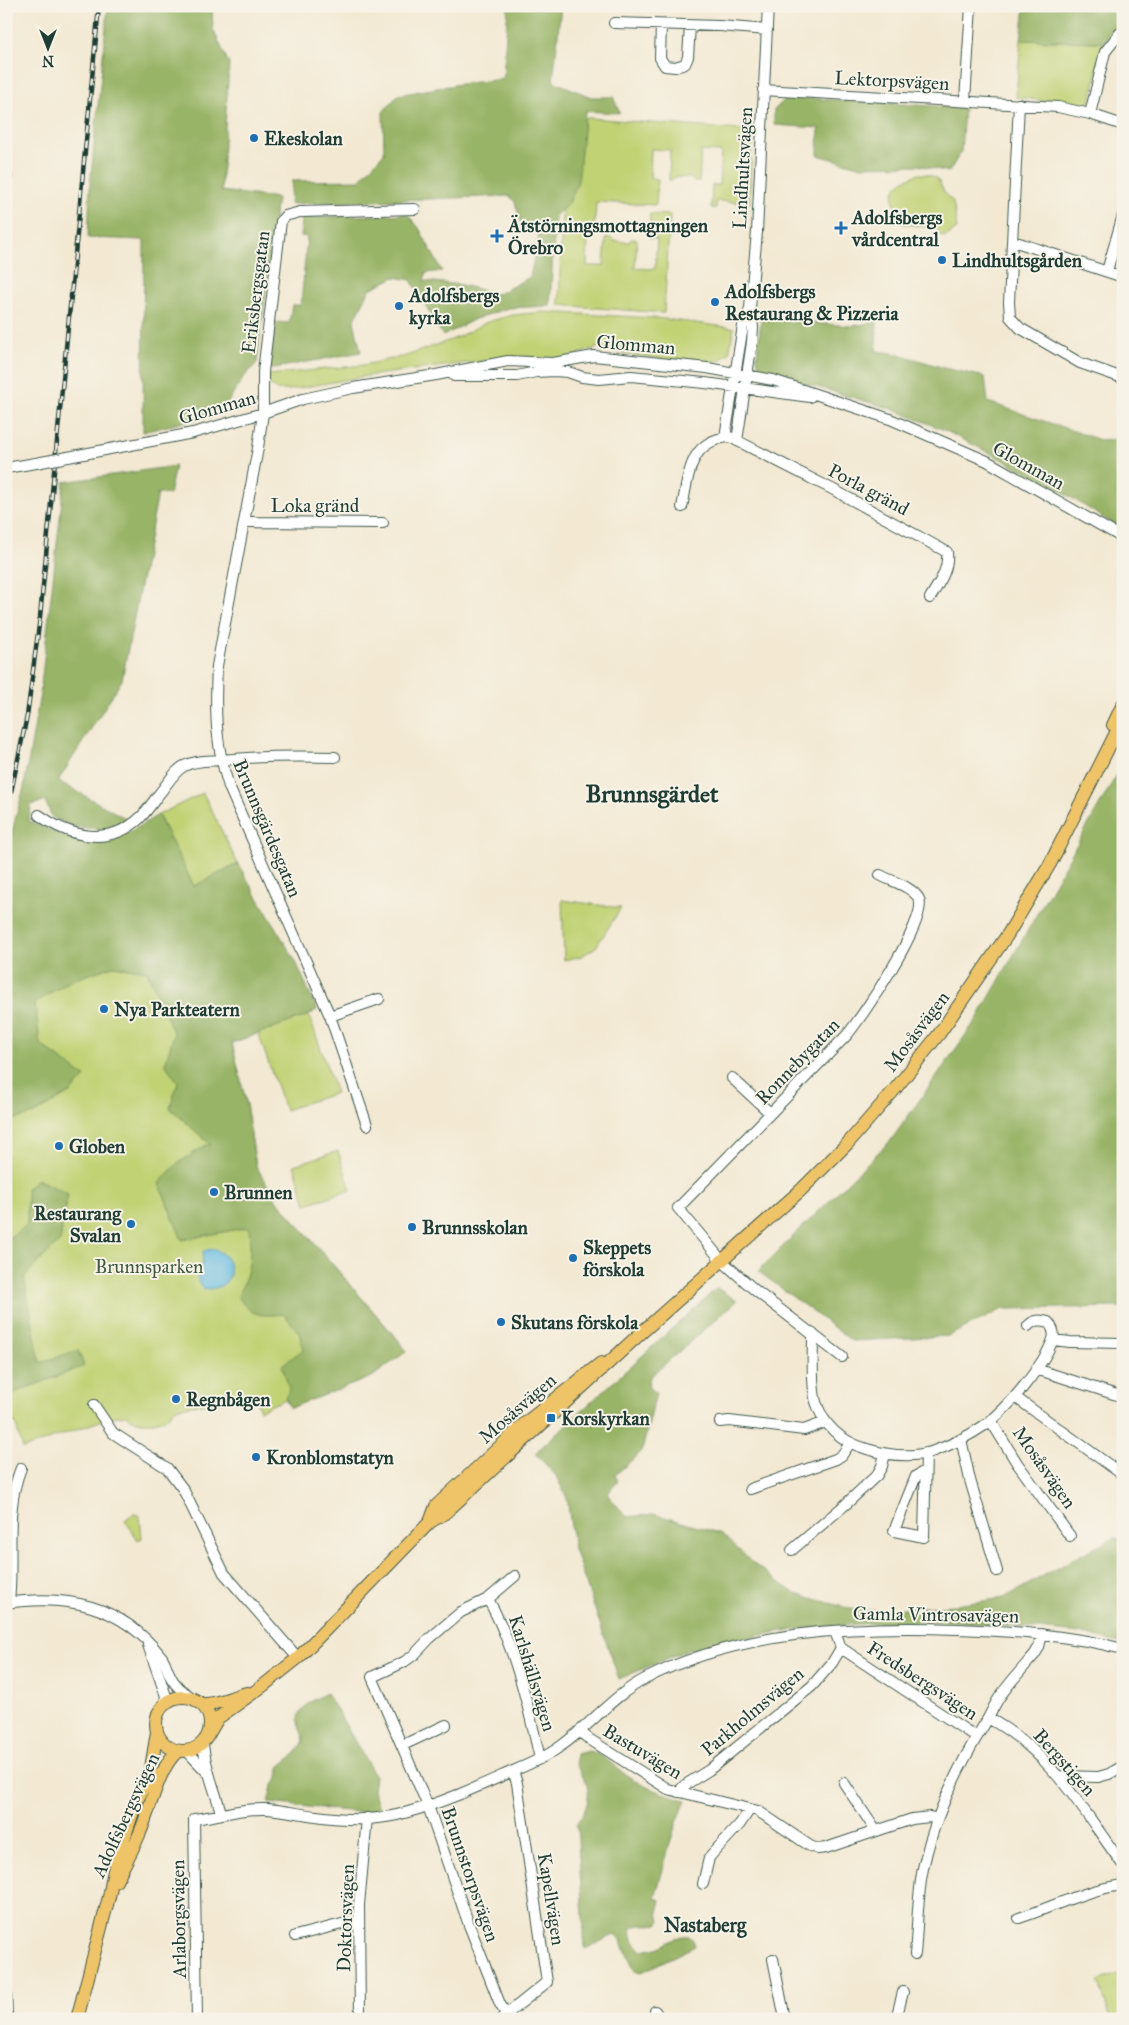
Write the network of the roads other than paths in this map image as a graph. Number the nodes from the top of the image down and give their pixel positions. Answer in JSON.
{"nodes":[{"id":1,"x":768,"y":6,"type":"edge"},
{"id":2,"x":971,"y":6,"type":"edge"},
{"id":3,"x":614,"y":23,"type":"dead end"},
{"id":4,"x":661,"y":25,"type":"junction"},
{"id":5,"x":690,"y":26,"type":"junction"},
{"id":6,"x":767,"y":30,"type":"junction"},
{"id":7,"x":1120,"y":32,"type":"dead end"},
{"id":8,"x":764,"y":90,"type":"junction"},
{"id":9,"x":965,"y":101,"type":"junction"},
{"id":10,"x":1019,"y":104,"type":"junction"},
{"id":11,"x":1090,"y":114,"type":"junction"},
{"id":12,"x":1123,"y":125,"type":"edge"},
{"id":13,"x":415,"y":209,"type":"dead end"},
{"id":14,"x":1123,"y":215,"type":"edge"},
{"id":15,"x":1013,"y":241,"type":"junction"},
{"id":16,"x":1107,"y":271,"type":"junction"},
{"id":17,"x":1123,"y":277,"type":"edge"},
{"id":18,"x":750,"y":308,"type":"junction"},
{"id":19,"x":735,"y":372,"type":"junction"},
{"id":20,"x":748,"y":374,"type":"junction"},
{"id":21,"x":436,"y":376,"type":"junction"},
{"id":22,"x":1123,"y":378,"type":"edge"},
{"id":23,"x":733,"y":387,"type":"junction"},
{"id":24,"x":746,"y":389,"type":"junction"},
{"id":25,"x":831,"y":400,"type":"junction"},
{"id":26,"x":263,"y":413,"type":"junction"},
{"id":27,"x":731,"y":438,"type":"junction"},
{"id":28,"x":6,"y":468,"type":"edge"},
{"id":29,"x":682,"y":507,"type":"dead end"},
{"id":30,"x":246,"y":522,"type":"junction"},
{"id":31,"x":384,"y":523,"type":"dead end"},
{"id":32,"x":1123,"y":538,"type":"edge"},
{"id":33,"x":930,"y":598,"type":"dead end"},
{"id":34,"x":1123,"y":704,"type":"edge"},
{"id":35,"x":1123,"y":719,"type":"edge"},
{"id":36,"x":335,"y":756,"type":"dead end"},
{"id":37,"x":220,"y":760,"type":"junction"},
{"id":38,"x":1089,"y":785,"type":"junction"},
{"id":39,"x":39,"y":815,"type":"dead end"},
{"id":40,"x":880,"y":875,"type":"dead end"},
{"id":41,"x":379,"y":999,"type":"dead end"},
{"id":42,"x":330,"y":1016,"type":"junction"},
{"id":43,"x":732,"y":1078,"type":"dead end"},
{"id":44,"x":770,"y":1113,"type":"junction"},
{"id":45,"x":367,"y":1125,"type":"dead end"},
{"id":46,"x":722,"y":1260,"type":"junction"},
{"id":47,"x":1028,"y":1326,"type":"dead end"},
{"id":48,"x":813,"y":1334,"type":"junction"},
{"id":49,"x":1053,"y":1340,"type":"junction"},
{"id":50,"x":1123,"y":1343,"type":"edge"},
{"id":51,"x":842,"y":1357,"type":"dead end"},
{"id":52,"x":1036,"y":1369,"type":"junction"},
{"id":53,"x":1015,"y":1397,"type":"junction"},
{"id":54,"x":1123,"y":1397,"type":"edge"},
{"id":55,"x":94,"y":1405,"type":"dead end"},
{"id":56,"x":992,"y":1419,"type":"junction"},
{"id":57,"x":720,"y":1422,"type":"dead end"},
{"id":58,"x":826,"y":1422,"type":"junction"},
{"id":59,"x":961,"y":1439,"type":"junction"},
{"id":60,"x":850,"y":1443,"type":"junction"},
{"id":61,"x":926,"y":1453,"type":"junction"},
{"id":62,"x":885,"y":1454,"type":"junction"},
{"id":63,"x":21,"y":1468,"type":"dead end"},
{"id":64,"x":925,"y":1471,"type":"junction"},
{"id":65,"x":1123,"y":1475,"type":"edge"},
{"id":66,"x":750,"y":1490,"type":"dead end"},
{"id":67,"x":1070,"y":1536,"type":"dead end"},
{"id":68,"x":792,"y":1550,"type":"dead end"},
{"id":69,"x":997,"y":1571,"type":"dead end"},
{"id":70,"x":515,"y":1576,"type":"dead end"},
{"id":71,"x":488,"y":1599,"type":"junction"},
{"id":72,"x":8,"y":1602,"type":"edge"},
{"id":73,"x":835,"y":1631,"type":"junction"},
{"id":74,"x":1042,"y":1634,"type":"junction"},
{"id":75,"x":147,"y":1641,"type":"junction"},
{"id":76,"x":841,"y":1648,"type":"junction"},
{"id":77,"x":1123,"y":1649,"type":"edge"},
{"id":78,"x":298,"y":1658,"type":"junction"},
{"id":79,"x":372,"y":1677,"type":"joint"},
{"id":80,"x":253,"y":1692,"type":"junction"},
{"id":81,"x":198,"y":1702,"type":"junction"},
{"id":82,"x":164,"y":1706,"type":"junction"},
{"id":83,"x":988,"y":1718,"type":"junction"},
{"id":84,"x":446,"y":1725,"type":"dead end"},
{"id":85,"x":579,"y":1731,"type":"junction"},
{"id":86,"x":157,"y":1732,"type":"junction"},
{"id":87,"x":976,"y":1735,"type":"junction"},
{"id":88,"x":205,"y":1740,"type":"junction"},
{"id":89,"x":403,"y":1744,"type":"junction"},
{"id":90,"x":182,"y":1751,"type":"junction"},
{"id":91,"x":540,"y":1759,"type":"junction"},
{"id":92,"x":1123,"y":1766,"type":"edge"},
{"id":93,"x":513,"y":1771,"type":"junction"},
{"id":94,"x":208,"y":1772,"type":"junction"},
{"id":95,"x":1058,"y":1776,"type":"junction"},
{"id":96,"x":844,"y":1783,"type":"dead end"},
{"id":97,"x":678,"y":1792,"type":"junction"},
{"id":98,"x":428,"y":1806,"type":"junction"},
{"id":99,"x":750,"y":1809,"type":"junction"},
{"id":100,"x":220,"y":1813,"type":"junction"},
{"id":101,"x":367,"y":1818,"type":"junction"},
{"id":102,"x":194,"y":1819,"type":"joint"},
{"id":103,"x":938,"y":1819,"type":"junction"},
{"id":104,"x":876,"y":1832,"type":"junction"},
{"id":105,"x":1123,"y":1865,"type":"edge"},
{"id":106,"x":703,"y":1884,"type":"dead end"},
{"id":107,"x":1123,"y":1885,"type":"edge"},
{"id":108,"x":109,"y":1897,"type":"junction"},
{"id":109,"x":1019,"y":1918,"type":"dead end"},
{"id":110,"x":359,"y":1923,"type":"junction"},
{"id":111,"x":294,"y":1936,"type":"dead end"},
{"id":112,"x":915,"y":1954,"type":"dead end"},
{"id":113,"x":773,"y":1959,"type":"dead end"},
{"id":114,"x":6,"y":1985,"type":"edge"},
{"id":115,"x":903,"y":1992,"type":"dead end"},
{"id":116,"x":503,"y":2017,"type":"edge"},
{"id":117,"x":7,"y":2019,"type":"edge"},
{"id":118,"x":77,"y":2019,"type":"edge"},
{"id":119,"x":197,"y":2019,"type":"edge"},
{"id":120,"x":360,"y":2019,"type":"edge"},
{"id":121,"x":785,"y":2019,"type":"edge"},
{"id":122,"x":896,"y":2019,"type":"edge"}],
"edges":[{"from":1,"to":6,"type":"street","name":"Lindhultsvägen"},
{"from":2,"to":9,"type":"street"},
{"from":3,"to":4,"type":"street"},
{"from":4,"to":5,"type":"street"},
{"from":4,"to":5,"type":"street"},
{"from":5,"to":6,"type":"street"},
{"from":6,"to":8,"type":"street","name":"Lindhultsvägen"},
{"from":7,"to":11,"type":"street"},
{"from":8,"to":9,"type":"street","name":"Lektorpsvägen"},
{"from":8,"to":18,"type":"street","name":"Lindhultsvägen"},
{"from":9,"to":10,"type":"street","name":"Lektorpsvägen"},
{"from":10,"to":11,"type":"street","name":"Lektorpsvägen"},
{"from":10,"to":15,"type":"street"},
{"from":11,"to":12,"type":"street","name":"Lektorpsvägen"},
{"from":13,"to":26,"type":"street","name":"Eriksbergsgatan"},
{"from":14,"to":16,"type":"street"},
{"from":15,"to":16,"type":"street"},
{"from":15,"to":22,"type":"street"},
{"from":16,"to":17,"type":"street"},
{"from":18,"to":19,"type":"street","name":"Lindhultsvägen"},
{"from":18,"to":20,"type":"street","name":"Lindhultsvägen"},
{"from":19,"to":20,"type":"street","name":"Glomman"},
{"from":19,"to":21,"type":"street","name":"Glomman"},
{"from":19,"to":23,"type":"street","name":"Lindhultsvägen"},
{"from":20,"to":24,"type":"street","name":"Lindhultsvägen"},
{"from":20,"to":25,"type":"street","name":"Glomman"},
{"from":21,"to":23,"type":"street","name":"Glomman"},
{"from":21,"to":26,"type":"street","name":"Glomman"},
{"from":23,"to":24,"type":"street","name":"Glomman"},
{"from":23,"to":27,"type":"street","name":"Lindhultsvägen"},
{"from":24,"to":25,"type":"street","name":"Glomman"},
{"from":24,"to":27,"type":"street","name":"Lindhultsvägen"},
{"from":25,"to":32,"type":"street","name":"Glomman"},
{"from":26,"to":28,"type":"street","name":"Glomman","bridge":true},
{"from":26,"to":30,"type":"street","name":"Brunnsgärdesgatan"},
{"from":27,"to":29,"type":"street"},
{"from":27,"to":33,"type":"street","name":"Porla gränd"},
{"from":30,"to":31,"type":"street","name":"Loka gränd"},
{"from":30,"to":37,"type":"street","name":"Brunnsgärdesgatan"},
{"from":34,"to":38,"type":"main road","name":"Mosåsvägen"},
{"from":35,"to":38,"type":"main road","name":"Mosåsvägen"},
{"from":36,"to":37,"type":"street"},
{"from":37,"to":39,"type":"street"},
{"from":37,"to":42,"type":"street","name":"Brunnsgärdesgatan"},
{"from":38,"to":46,"type":"main road","name":"Mosåsvägen"},
{"from":40,"to":44,"type":"street","name":"Ronnebygatan"},
{"from":41,"to":42,"type":"street"},
{"from":42,"to":45,"type":"street","name":"Brunnsgärdesgatan"},
{"from":43,"to":44,"type":"street"},
{"from":44,"to":46,"type":"street","name":"Ronnebygatan"},
{"from":46,"to":48,"type":"street"},
{"from":46,"to":78,"type":"main road","name":"Mosåsvägen"},
{"from":47,"to":49,"type":"street"},
{"from":48,"to":51,"type":"street"},
{"from":48,"to":58,"type":"street","name":"Mosåsvägen"},
{"from":49,"to":50,"type":"street"},
{"from":49,"to":52,"type":"street","name":"Mosåsvägen"},
{"from":52,"to":53,"type":"street","name":"Mosåsvägen"},
{"from":52,"to":54,"type":"street"},
{"from":53,"to":56,"type":"street","name":"Mosåsvägen"},
{"from":53,"to":65,"type":"street","name":"Mosåsvägen"},
{"from":55,"to":78,"type":"street"},
{"from":56,"to":59,"type":"street","name":"Mosåsvägen"},
{"from":56,"to":67,"type":"street","name":"Mosåsvägen"},
{"from":57,"to":58,"type":"street"},
{"from":58,"to":60,"type":"street","name":"Mosåsvägen"},
{"from":59,"to":61,"type":"street","name":"Mosåsvägen"},
{"from":59,"to":69,"type":"street"},
{"from":60,"to":62,"type":"street","name":"Mosåsvägen"},
{"from":60,"to":66,"type":"street"},
{"from":61,"to":62,"type":"street","name":"Mosåsvägen"},
{"from":61,"to":64,"type":"street"},
{"from":62,"to":68,"type":"street"},
{"from":63,"to":72,"type":"street"},
{"from":64,"to":64,"type":"street"},
{"from":70,"to":71,"type":"street","name":"Karlshällsvägen"},
{"from":71,"to":79,"type":"street","name":"Karlshällsvägen"},
{"from":71,"to":91,"type":"street","name":"Karlshällsvägen"},
{"from":72,"to":75,"type":"street"},
{"from":73,"to":74,"type":"street","name":"Gamla Vintrosavägen"},
{"from":73,"to":76,"type":"street","name":"Fredsbergsvägen"},
{"from":73,"to":85,"type":"street","name":"Gamla Vintrosavägen"},
{"from":74,"to":77,"type":"street","name":"Gamla Vintrosavägen"},
{"from":74,"to":83,"type":"street"},
{"from":75,"to":81,"type":"street"},
{"from":75,"to":82,"type":"street"},
{"from":76,"to":87,"type":"street","name":"Fredsbergsvägen"},
{"from":76,"to":97,"type":"street","name":"Parkholmsvägen"},
{"from":78,"to":80,"type":"main road","name":"Mosåsvägen"},
{"from":79,"to":89,"type":"street","name":"Brunnstorpsvägen"},
{"from":80,"to":81,"type":"main road","name":"Mosåsvägen"},
{"from":80,"to":88,"type":"main road","name":"Mosåsvägen"},
{"from":81,"to":82,"type":"main road"},
{"from":81,"to":88,"type":"main road"},
{"from":82,"to":86,"type":"main road"},
{"from":83,"to":87,"type":"street"},
{"from":83,"to":95,"type":"street","name":"Bergstigen"},
{"from":84,"to":89,"type":"street"},
{"from":85,"to":91,"type":"street","name":"Gamla Vintrosavägen"},
{"from":85,"to":97,"type":"street","name":"Bastuvägen"},
{"from":86,"to":90,"type":"main road"},
{"from":86,"to":108,"type":"main road","name":"Adolfsbergsvägen"},
{"from":87,"to":103,"type":"street"},
{"from":88,"to":90,"type":"main road"},
{"from":88,"to":94,"type":"street"},
{"from":89,"to":98,"type":"street","name":"Brunnstorpsvägen"},
{"from":90,"to":94,"type":"street"},
{"from":90,"to":108,"type":"main road","name":"Adolfsbergsvägen"},
{"from":91,"to":93,"type":"street","name":"Gamla Vintrosavägen"},
{"from":92,"to":95,"type":"street"},
{"from":93,"to":98,"type":"street","name":"Gamla Vintrosavägen"},
{"from":93,"to":116,"type":"street","name":"Kapellvägen"},
{"from":94,"to":100,"type":"street"},
{"from":95,"to":105,"type":"street","name":"Bergstigen"},
{"from":96,"to":104,"type":"street"},
{"from":97,"to":99,"type":"street","name":"Bastuvägen"},
{"from":98,"to":101,"type":"street","name":"Gamla Vintrosavägen"},
{"from":98,"to":116,"type":"street","name":"Brunnstorpsvägen"},
{"from":99,"to":104,"type":"street","name":"Bastuvägen"},
{"from":99,"to":106,"type":"street"},
{"from":100,"to":101,"type":"street","name":"Gamla Vintrosavägen"},
{"from":100,"to":102,"type":"street","name":"Gamla Vintrosavägen"},
{"from":101,"to":110,"type":"street","name":"Doktorsvägen"},
{"from":102,"to":119,"type":"street","name":"Arlaborgsvägen"},
{"from":103,"to":104,"type":"street","name":"Bastuvägen"},
{"from":103,"to":112,"type":"street"},
{"from":107,"to":109,"type":"street"},
{"from":108,"to":118,"type":"main road","name":"Adolfsbergsvägen"},
{"from":110,"to":111,"type":"street"},
{"from":110,"to":120,"type":"street","name":"Doktorsvägen"},
{"from":113,"to":121,"type":"street"},
{"from":114,"to":117,"type":"street"},
{"from":115,"to":122,"type":"street"}]}
